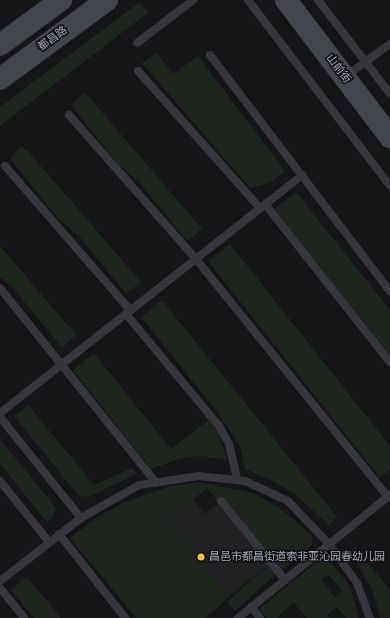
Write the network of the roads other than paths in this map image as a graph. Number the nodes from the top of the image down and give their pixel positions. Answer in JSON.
{"nodes":[{"id":1,"x":61,"y":0,"type":"edge"},
{"id":2,"x":107,"y":0,"type":"edge"},
{"id":3,"x":193,"y":0,"type":"edge"},
{"id":4,"x":248,"y":0,"type":"edge"},
{"id":5,"x":286,"y":0,"type":"edge"},
{"id":6,"x":318,"y":0,"type":"edge"},
{"id":7,"x":137,"y":43,"type":"dead end"},
{"id":8,"x":390,"y":44,"type":"edge"},
{"id":9,"x":0,"y":45,"type":"edge"},
{"id":10,"x":210,"y":55,"type":"dead end"},
{"id":11,"x":365,"y":62,"type":"junction"},
{"id":12,"x":138,"y":71,"type":"dead end"},
{"id":13,"x":345,"y":77,"type":"junction"},
{"id":14,"x":0,"y":79,"type":"edge"},
{"id":15,"x":390,"y":94,"type":"edge"},
{"id":16,"x":69,"y":115,"type":"dead end"},
{"id":17,"x":390,"y":137,"type":"edge"},
{"id":18,"x":5,"y":166,"type":"dead end"},
{"id":19,"x":302,"y":175,"type":"junction"},
{"id":20,"x":390,"y":186,"type":"edge"},
{"id":21,"x":262,"y":206,"type":"junction"},
{"id":22,"x":196,"y":259,"type":"junction"},
{"id":23,"x":0,"y":288,"type":"edge"},
{"id":24,"x":390,"y":292,"type":"edge"},
{"id":25,"x":128,"y":312,"type":"junction"},
{"id":26,"x":390,"y":362,"type":"edge"},
{"id":27,"x":62,"y":364,"type":"junction"},
{"id":28,"x":0,"y":413,"type":"edge"},
{"id":29,"x":0,"y":417,"type":"edge"},
{"id":30,"x":237,"y":480,"type":"junction"},
{"id":31,"x":0,"y":481,"type":"edge"},
{"id":32,"x":156,"y":482,"type":"junction"},
{"id":33,"x":389,"y":496,"type":"edge"},
{"id":34,"x":221,"y":501,"type":"dead end"},
{"id":35,"x":81,"y":518,"type":"junction"},
{"id":36,"x":59,"y":534,"type":"junction"},
{"id":37,"x":49,"y":542,"type":"junction"},
{"id":38,"x":329,"y":544,"type":"junction"},
{"id":39,"x":0,"y":580,"type":"edge"},
{"id":40,"x":285,"y":580,"type":"junction"},
{"id":41,"x":0,"y":588,"type":"edge"},
{"id":42,"x":252,"y":607,"type":"junction"},
{"id":43,"x":24,"y":618,"type":"edge"},
{"id":44,"x":125,"y":618,"type":"edge"},
{"id":45,"x":238,"y":618,"type":"edge"},
{"id":46,"x":260,"y":618,"type":"edge"},
{"id":47,"x":370,"y":618,"type":"edge"}],
"edges":[{"from":1,"to":9,"type":"main road"},
{"from":2,"to":14,"type":"main road","name":"都昌路"},
{"from":3,"to":7,"type":"lane"},
{"from":4,"to":20,"type":"lane"},
{"from":5,"to":13,"type":"main road","name":"山前街"},
{"from":6,"to":11,"type":"lane"},
{"from":8,"to":11,"type":"lane"},
{"from":10,"to":19,"type":"lane"},
{"from":11,"to":13,"type":"lane"},
{"from":11,"to":15,"type":"lane"},
{"from":12,"to":21,"type":"lane"},
{"from":13,"to":17,"type":"main road","name":"山前街"},
{"from":16,"to":22,"type":"lane"},
{"from":18,"to":25,"type":"lane"},
{"from":19,"to":21,"type":"lane"},
{"from":19,"to":24,"type":"lane"},
{"from":21,"to":22,"type":"lane"},
{"from":21,"to":26,"type":"lane"},
{"from":22,"to":25,"type":"lane"},
{"from":22,"to":33,"type":"lane"},
{"from":23,"to":27,"type":"lane"},
{"from":25,"to":27,"type":"lane"},
{"from":25,"to":30,"type":"lane"},
{"from":27,"to":28,"type":"lane"},
{"from":27,"to":32,"type":"lane"},
{"from":29,"to":35,"type":"lane"},
{"from":30,"to":32,"type":"lane"},
{"from":30,"to":38,"type":"lane"},
{"from":31,"to":37,"type":"lane"},
{"from":32,"to":35,"type":"lane"},
{"from":33,"to":38,"type":"lane"},
{"from":34,"to":40,"type":"lane"},
{"from":35,"to":36,"type":"lane"},
{"from":36,"to":37,"type":"lane"},
{"from":36,"to":44,"type":"lane"},
{"from":37,"to":39,"type":"lane"},
{"from":38,"to":40,"type":"lane"},
{"from":38,"to":47,"type":"lane"},
{"from":40,"to":42,"type":"lane"},
{"from":41,"to":43,"type":"lane"},
{"from":42,"to":45,"type":"lane"},
{"from":42,"to":46,"type":"lane"}]}
